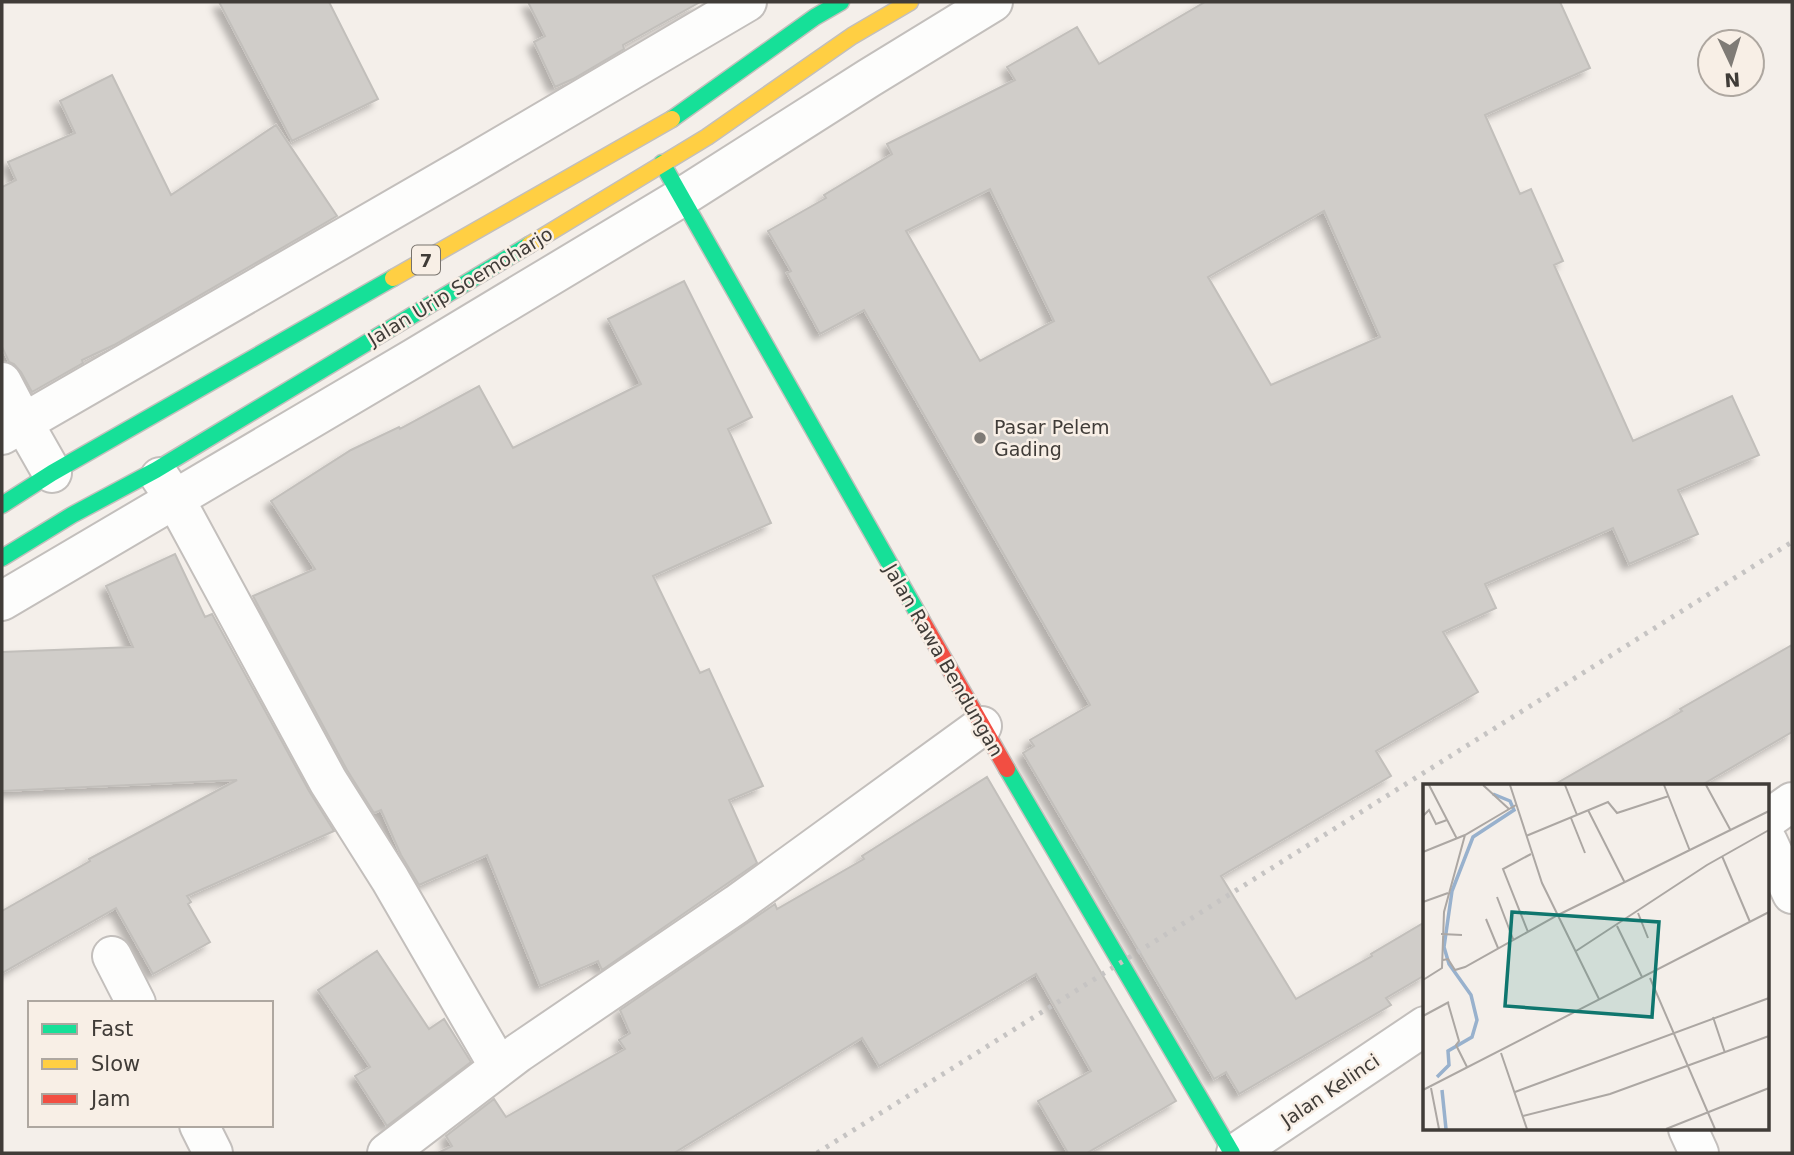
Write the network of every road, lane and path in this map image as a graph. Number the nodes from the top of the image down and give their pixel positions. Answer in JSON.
{"nodes":[{"id":1,"x":747,"y":2,"type":"edge"},
{"id":2,"x":841,"y":2,"type":"edge"},
{"id":3,"x":910,"y":2,"type":"edge"},
{"id":4,"x":993,"y":2,"type":"edge"},
{"id":5,"x":662,"y":163,"type":"junction"},
{"id":6,"x":682,"y":197,"type":"junction"},
{"id":7,"x":2,"y":382,"type":"edge"},
{"id":8,"x":12,"y":429,"type":"edge"},
{"id":9,"x":52,"y":473,"type":"junction"},
{"id":10,"x":165,"y":485,"type":"junction"},
{"id":11,"x":2,"y":505,"type":"edge"},
{"id":12,"x":2,"y":558,"type":"edge"},
{"id":13,"x":2,"y":601,"type":"edge"},
{"id":14,"x":982,"y":726,"type":"junction"},
{"id":15,"x":1792,"y":802,"type":"edge"},
{"id":16,"x":1770,"y":818,"type":"edge"},
{"id":17,"x":1770,"y":846,"type":"edge"},
{"id":18,"x":1792,"y":894,"type":"edge"},
{"id":19,"x":112,"y":957,"type":"dead end"},
{"id":20,"x":135,"y":1001,"type":"edge"},
{"id":21,"x":1423,"y":1027,"type":"edge"},
{"id":22,"x":499,"y":1067,"type":"junction"},
{"id":23,"x":200,"y":1127,"type":"edge"},
{"id":24,"x":1688,"y":1130,"type":"edge"},
{"id":25,"x":213,"y":1153,"type":"edge"},
{"id":26,"x":387,"y":1153,"type":"edge"},
{"id":27,"x":1234,"y":1153,"type":"edge"},
{"id":28,"x":1699,"y":1153,"type":"edge"}],
"edges":[{"from":1,"to":8,"type":"street"},
{"from":2,"to":9,"type":"main road","name":"Jalan Urip Soemoharjo","number":"7"},
{"from":3,"to":5,"type":"main road","name":"Jalan Urip Soemoharjo","number":"7"},
{"from":4,"to":6,"type":"street"},
{"from":5,"to":6,"type":"main road","name":"Jalan Rawa Bendungan"},
{"from":5,"to":10,"type":"main road","name":"Jalan Urip Soemoharjo","number":"7"},
{"from":6,"to":10,"type":"street"},
{"from":6,"to":14,"type":"main road","name":"Jalan Rawa Bendungan"},
{"from":7,"to":8,"type":"street"},
{"from":8,"to":9,"type":"street"},
{"from":9,"to":11,"type":"main road","name":"Jalan Urip Soemoharjo","number":"7"},
{"from":10,"to":12,"type":"main road","name":"Jalan Urip Soemoharjo","number":"7"},
{"from":10,"to":13,"type":"street"},
{"from":10,"to":22,"type":"street"},
{"from":14,"to":22,"type":"street"},
{"from":14,"to":27,"type":"main road","name":"Jalan Rawa Bendungan"},
{"from":15,"to":16,"type":"street"},
{"from":17,"to":18,"type":"street"},
{"from":19,"to":20,"type":"street"},
{"from":21,"to":27,"type":"street","name":"Jalan Kelinci"},
{"from":22,"to":26,"type":"street"},
{"from":23,"to":25,"type":"street"},
{"from":24,"to":28,"type":"street"}]}
